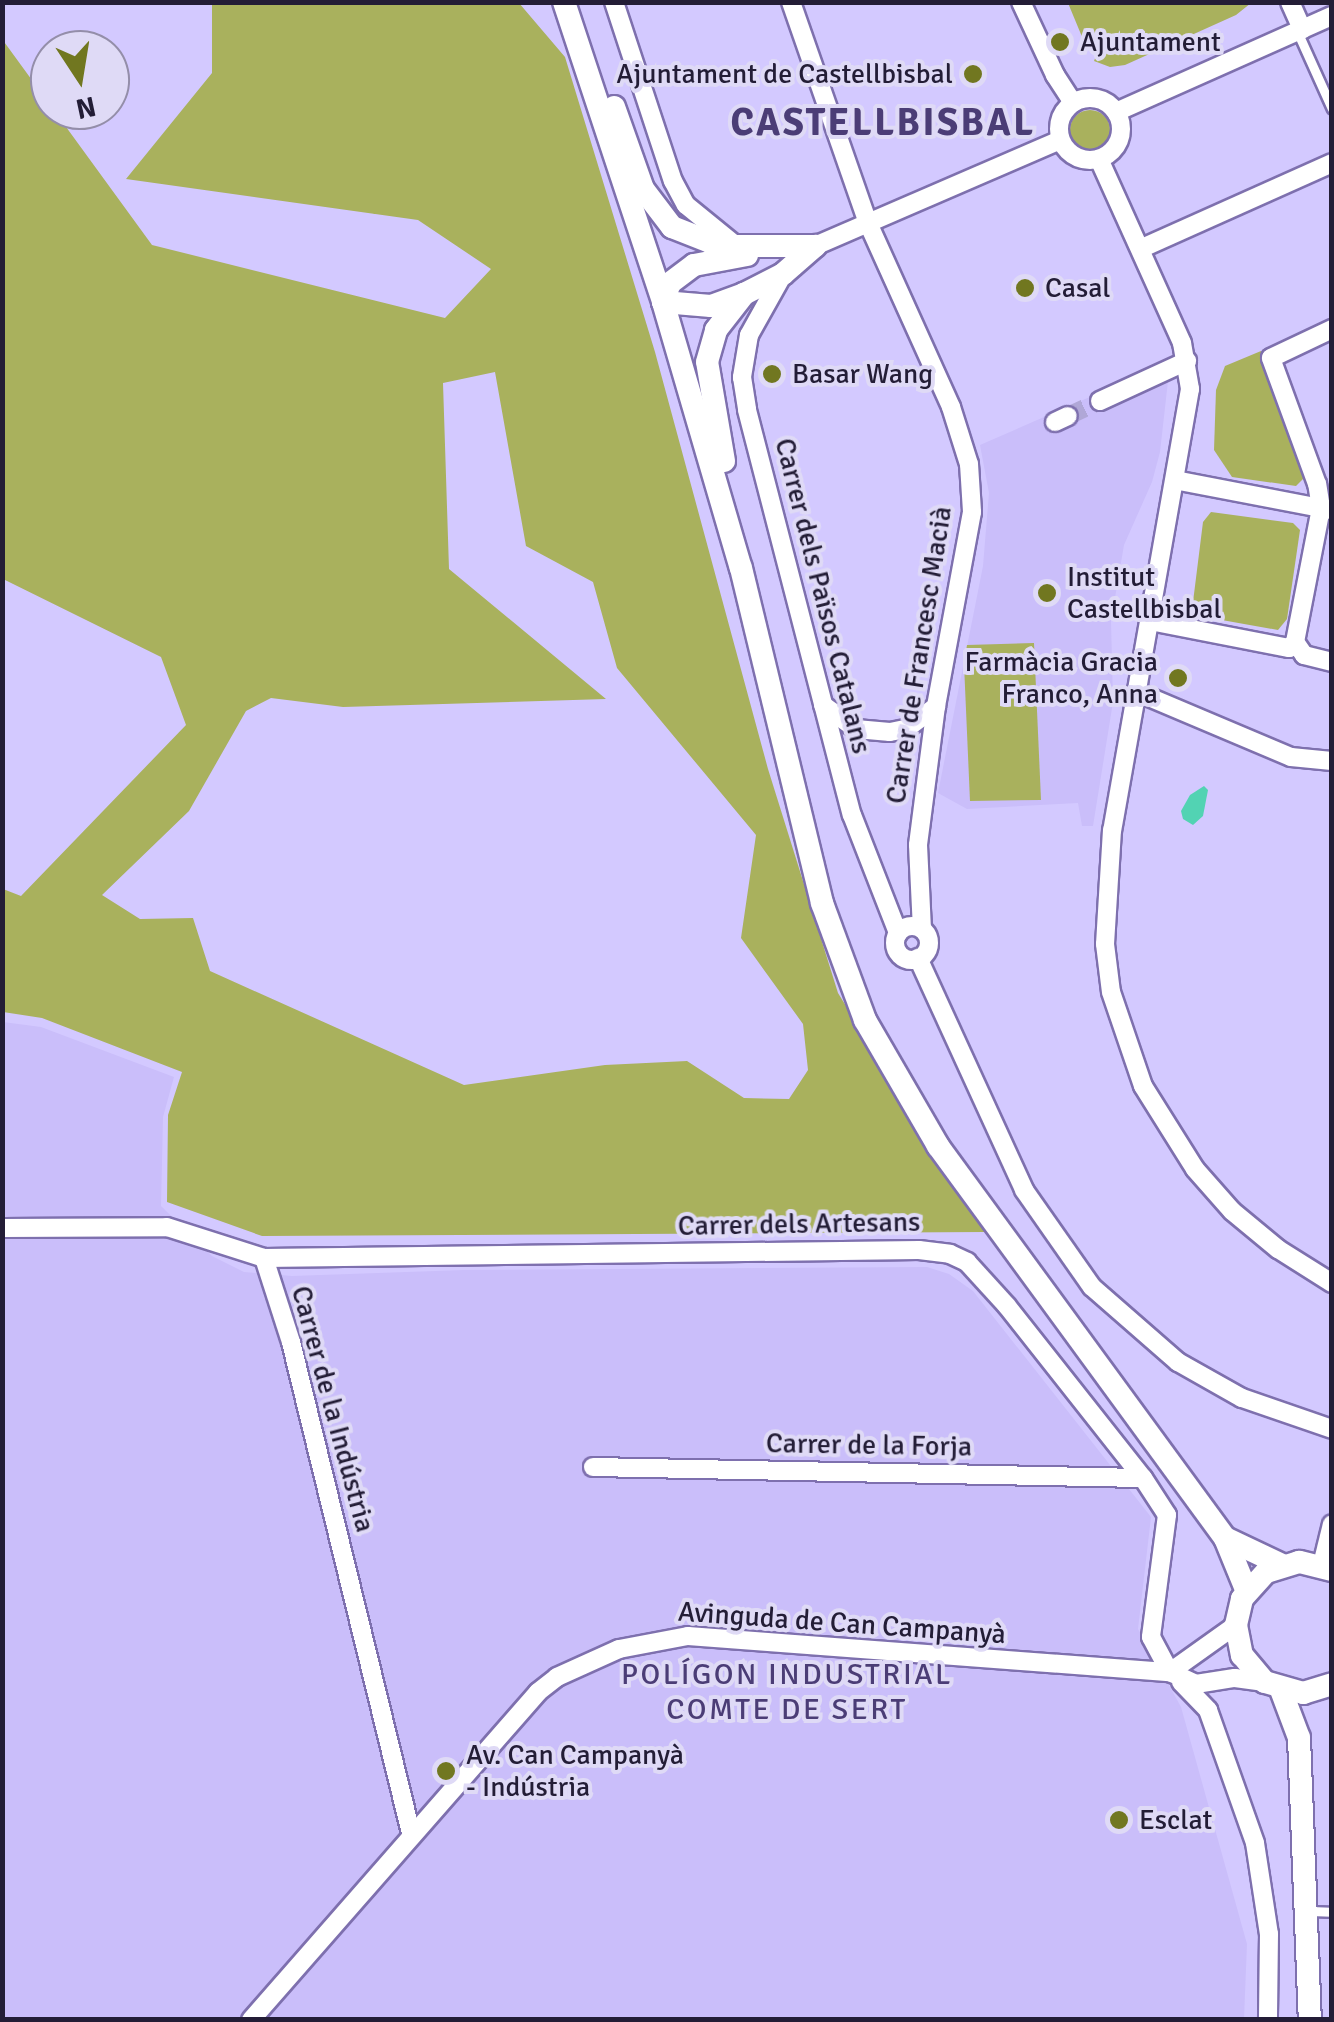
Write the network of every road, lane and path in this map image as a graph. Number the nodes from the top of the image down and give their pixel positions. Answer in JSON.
{"nodes":[{"id":1,"x":564,"y":2,"type":"edge"},
{"id":2,"x":614,"y":2,"type":"edge"},
{"id":3,"x":791,"y":2,"type":"edge"},
{"id":4,"x":1022,"y":2,"type":"edge"},
{"id":5,"x":1290,"y":2,"type":"edge"},
{"id":6,"x":1332,"y":16,"type":"edge"},
{"id":7,"x":1300,"y":30,"type":"junction"},
{"id":8,"x":579,"y":50,"type":"junction"},
{"id":9,"x":1072,"y":103,"type":"junction"},
{"id":10,"x":1332,"y":109,"type":"edge"},
{"id":11,"x":1116,"y":112,"type":"junction"},
{"id":12,"x":1060,"y":140,"type":"junction"},
{"id":13,"x":1099,"y":159,"type":"junction"},
{"id":14,"x":1332,"y":163,"type":"edge"},
{"id":15,"x":868,"y":223,"type":"junction"},
{"id":16,"x":735,"y":246,"type":"junction"},
{"id":17,"x":814,"y":246,"type":"junction"},
{"id":18,"x":1142,"y":248,"type":"junction"},
{"id":19,"x":783,"y":274,"type":"junction"},
{"id":20,"x":744,"y":294,"type":"junction"},
{"id":21,"x":663,"y":302,"type":"junction"},
{"id":22,"x":1332,"y":328,"type":"edge"},
{"id":23,"x":1187,"y":362,"type":"junction"},
{"id":24,"x":1100,"y":401,"type":"tunnel mouth"},
{"id":25,"x":1175,"y":480,"type":"junction"},
{"id":26,"x":1326,"y":509,"type":"edge"},
{"id":27,"x":741,"y":568,"type":"junction"},
{"id":28,"x":1150,"y":621,"type":"junction"},
{"id":29,"x":1295,"y":642,"type":"junction"},
{"id":30,"x":1332,"y":662,"type":"edge"},
{"id":31,"x":1137,"y":692,"type":"junction"},
{"id":32,"x":823,"y":705,"type":"junction"},
{"id":33,"x":936,"y":706,"type":"junction"},
{"id":34,"x":1332,"y":762,"type":"edge"},
{"id":35,"x":922,"y":929,"type":"junction"},
{"id":36,"x":898,"y":933,"type":"junction"},
{"id":37,"x":918,"y":958,"type":"junction"},
{"id":38,"x":2,"y":1228,"type":"edge"},
{"id":39,"x":264,"y":1258,"type":"junction"},
{"id":40,"x":1332,"y":1282,"type":"edge"},
{"id":41,"x":1332,"y":1429,"type":"edge"},
{"id":42,"x":593,"y":1468,"type":"dead end"},
{"id":43,"x":1143,"y":1478,"type":"junction"},
{"id":44,"x":1332,"y":1524,"type":"edge"},
{"id":45,"x":1225,"y":1538,"type":"junction"},
{"id":46,"x":1282,"y":1565,"type":"junction"},
{"id":47,"x":1327,"y":1567,"type":"edge"},
{"id":48,"x":1247,"y":1592,"type":"junction"},
{"id":49,"x":1236,"y":1625,"type":"junction"},
{"id":50,"x":1170,"y":1672,"type":"junction"},
{"id":51,"x":1273,"y":1686,"type":"junction"},
{"id":52,"x":1328,"y":1686,"type":"edge"},
{"id":53,"x":1298,"y":1738,"type":"junction"},
{"id":54,"x":411,"y":1833,"type":"junction"},
{"id":55,"x":1304,"y":1910,"type":"junction"},
{"id":56,"x":1332,"y":1912,"type":"edge"},
{"id":57,"x":251,"y":2020,"type":"edge"},
{"id":58,"x":1268,"y":2020,"type":"edge"},
{"id":59,"x":1310,"y":2020,"type":"edge"}],
"edges":[{"from":1,"to":8,"type":"street"},
{"from":2,"to":16,"type":"street"},
{"from":3,"to":15,"type":"street","name":"Carrer de Francesc Macià"},
{"from":4,"to":9,"type":"street"},
{"from":5,"to":7,"type":"street"},
{"from":6,"to":7,"type":"street"},
{"from":7,"to":10,"type":"lane"},
{"from":7,"to":11,"type":"street"},
{"from":8,"to":16,"type":"street"},
{"from":8,"to":21,"type":"street"},
{"from":9,"to":11,"type":"street"},
{"from":9,"to":12,"type":"street"},
{"from":11,"to":13,"type":"street"},
{"from":12,"to":13,"type":"street"},
{"from":12,"to":15,"type":"street"},
{"from":13,"to":18,"type":"street"},
{"from":14,"to":18,"type":"street"},
{"from":15,"to":17,"type":"street"},
{"from":15,"to":33,"type":"street","name":"Carrer de Francesc Macià"},
{"from":16,"to":17,"type":"street"},
{"from":17,"to":19,"type":"street"},
{"from":17,"to":21,"type":"street"},
{"from":18,"to":23,"type":"street"},
{"from":19,"to":20,"type":"street"},
{"from":19,"to":32,"type":"street","name":"Carrer dels Països Catalans"},
{"from":20,"to":21,"type":"street"},
{"from":20,"to":27,"type":"street"},
{"from":21,"to":27,"type":"street"},
{"from":22,"to":26,"type":"street"},
{"from":23,"to":24,"type":"street"},
{"from":23,"to":25,"type":"street"},
{"from":25,"to":26,"type":"street"},
{"from":25,"to":28,"type":"street"},
{"from":26,"to":29,"type":"street"},
{"from":27,"to":45,"type":"street"},
{"from":28,"to":29,"type":"street"},
{"from":28,"to":31,"type":"street"},
{"from":29,"to":30,"type":"street"},
{"from":31,"to":34,"type":"street"},
{"from":31,"to":40,"type":"street"},
{"from":32,"to":33,"type":"street"},
{"from":32,"to":36,"type":"street","name":"Carrer dels Països Catalans"},
{"from":33,"to":35,"type":"street","name":"Carrer de Francesc Macià"},
{"from":35,"to":36,"type":"street"},
{"from":35,"to":37,"type":"street","name":"Carrer de Francesc Macià"},
{"from":36,"to":37,"type":"street"},
{"from":37,"to":41,"type":"street"},
{"from":38,"to":39,"type":"street","name":"Carrer de la Indústria"},
{"from":39,"to":43,"type":"street","name":"Carrer dels Artesans"},
{"from":39,"to":54,"type":"street","name":"Carrer de la Indústria"},
{"from":42,"to":43,"type":"street","name":"Carrer de la Forja"},
{"from":43,"to":50,"type":"street","name":"Carrer dels Artesans"},
{"from":44,"to":47,"type":"street"},
{"from":45,"to":46,"type":"street"},
{"from":45,"to":48,"type":"street"},
{"from":46,"to":47,"type":"street"},
{"from":46,"to":48,"type":"street"},
{"from":48,"to":49,"type":"street"},
{"from":49,"to":50,"type":"street"},
{"from":49,"to":51,"type":"street"},
{"from":50,"to":51,"type":"street","name":"Avinguda de Can Campanyà"},
{"from":50,"to":54,"type":"street","name":"Avinguda de Can Campanyà"},
{"from":50,"to":58,"type":"street"},
{"from":51,"to":52,"type":"street"},
{"from":51,"to":53,"type":"street"},
{"from":52,"to":53,"type":"street"},
{"from":53,"to":55,"type":"street"},
{"from":54,"to":57,"type":"street","name":"Avinguda de Can Campanyà"},
{"from":55,"to":56,"type":"lane"},
{"from":55,"to":59,"type":"street"}]}
